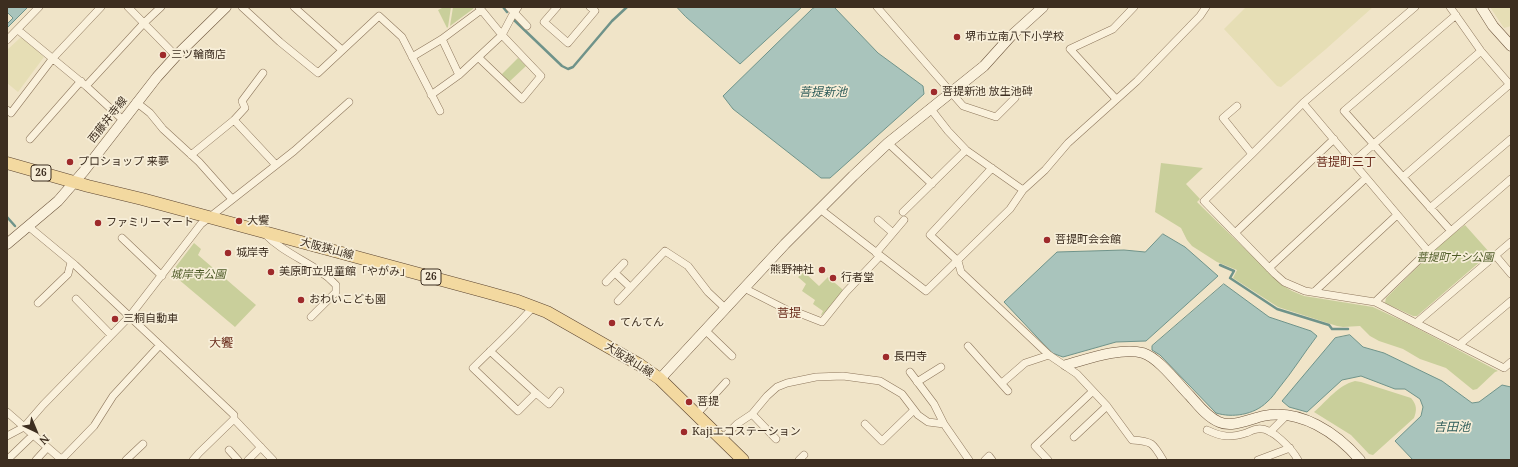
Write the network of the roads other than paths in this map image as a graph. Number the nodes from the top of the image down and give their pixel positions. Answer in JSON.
{"nodes":[{"id":1,"x":39,"y":7,"type":"edge"},
{"id":2,"x":100,"y":7,"type":"edge"},
{"id":3,"x":128,"y":7,"type":"edge"},
{"id":4,"x":161,"y":7,"type":"edge"},
{"id":5,"x":226,"y":7,"type":"edge"},
{"id":6,"x":242,"y":7,"type":"edge"},
{"id":7,"x":294,"y":7,"type":"edge"},
{"id":8,"x":508,"y":7,"type":"edge"},
{"id":9,"x":557,"y":7,"type":"edge"},
{"id":10,"x":590,"y":7,"type":"edge"},
{"id":11,"x":877,"y":7,"type":"edge"},
{"id":12,"x":1043,"y":7,"type":"edge"},
{"id":13,"x":1134,"y":7,"type":"edge"},
{"id":14,"x":1205,"y":7,"type":"edge"},
{"id":15,"x":1415,"y":7,"type":"edge"},
{"id":16,"x":1450,"y":7,"type":"edge"},
{"id":17,"x":1481,"y":7,"type":"edge"},
{"id":18,"x":480,"y":8,"type":"edge"},
{"id":19,"x":516,"y":10,"type":"edge"},
{"id":20,"x":1456,"y":15,"type":"junction"},
{"id":21,"x":144,"y":23,"type":"junction"},
{"id":22,"x":527,"y":26,"type":"dead end"},
{"id":23,"x":18,"y":30,"type":"junction"},
{"id":24,"x":502,"y":35,"type":"junction"},
{"id":25,"x":442,"y":39,"type":"junction"},
{"id":26,"x":7,"y":40,"type":"edge"},
{"id":27,"x":1511,"y":46,"type":"edge"},
{"id":28,"x":342,"y":50,"type":"junction"},
{"id":29,"x":1481,"y":51,"type":"junction"},
{"id":30,"x":176,"y":56,"type":"junction"},
{"id":31,"x":412,"y":57,"type":"junction"},
{"id":32,"x":53,"y":58,"type":"junction"},
{"id":33,"x":479,"y":58,"type":"junction"},
{"id":34,"x":263,"y":73,"type":"dead end"},
{"id":35,"x":459,"y":75,"type":"junction"},
{"id":36,"x":84,"y":84,"type":"junction"},
{"id":37,"x":1510,"y":85,"type":"edge"},
{"id":38,"x":950,"y":92,"type":"junction"},
{"id":39,"x":431,"y":95,"type":"junction"},
{"id":40,"x":1015,"y":98,"type":"dead end"},
{"id":41,"x":1116,"y":99,"type":"junction"},
{"id":42,"x":136,"y":102,"type":"junction"},
{"id":43,"x":349,"y":102,"type":"dead end"},
{"id":44,"x":1303,"y":104,"type":"junction"},
{"id":45,"x":1237,"y":106,"type":"dead end"},
{"id":46,"x":930,"y":108,"type":"junction"},
{"id":47,"x":7,"y":110,"type":"edge"},
{"id":48,"x":440,"y":111,"type":"dead end"},
{"id":49,"x":123,"y":120,"type":"junction"},
{"id":50,"x":234,"y":120,"type":"junction"},
{"id":51,"x":30,"y":139,"type":"dead end"},
{"id":52,"x":1334,"y":139,"type":"junction"},
{"id":53,"x":1511,"y":139,"type":"edge"},
{"id":54,"x":888,"y":143,"type":"junction"},
{"id":55,"x":1374,"y":144,"type":"junction"},
{"id":56,"x":966,"y":150,"type":"junction"},
{"id":57,"x":1252,"y":154,"type":"junction"},
{"id":58,"x":192,"y":155,"type":"junction"},
{"id":59,"x":1353,"y":162,"type":"junction"},
{"id":60,"x":7,"y":163,"type":"edge"},
{"id":61,"x":276,"y":165,"type":"junction"},
{"id":62,"x":992,"y":168,"type":"junction"},
{"id":63,"x":1403,"y":177,"type":"junction"},
{"id":64,"x":1366,"y":178,"type":"junction"},
{"id":65,"x":1511,"y":179,"type":"edge"},
{"id":66,"x":75,"y":182,"type":"junction"},
{"id":67,"x":932,"y":184,"type":"junction"},
{"id":68,"x":1023,"y":190,"type":"junction"},
{"id":69,"x":232,"y":199,"type":"junction"},
{"id":70,"x":1430,"y":208,"type":"junction"},
{"id":71,"x":820,"y":209,"type":"junction"},
{"id":72,"x":904,"y":212,"type":"dead end"},
{"id":73,"x":1397,"y":215,"type":"junction"},
{"id":74,"x":208,"y":217,"type":"junction"},
{"id":75,"x":878,"y":220,"type":"dead end"},
{"id":76,"x":904,"y":220,"type":"dead end"},
{"id":77,"x":28,"y":226,"type":"junction"},
{"id":78,"x":1451,"y":231,"type":"junction"},
{"id":79,"x":263,"y":232,"type":"junction"},
{"id":80,"x":893,"y":233,"type":"junction"},
{"id":81,"x":1235,"y":233,"type":"junction"},
{"id":82,"x":122,"y":238,"type":"dead end"},
{"id":83,"x":1511,"y":242,"type":"edge"},
{"id":84,"x":7,"y":244,"type":"edge"},
{"id":85,"x":1428,"y":251,"type":"junction"},
{"id":86,"x":878,"y":254,"type":"junction"},
{"id":87,"x":1495,"y":255,"type":"junction"},
{"id":88,"x":71,"y":262,"type":"junction"},
{"id":89,"x":958,"y":262,"type":"junction"},
{"id":90,"x":624,"y":263,"type":"dead end"},
{"id":91,"x":1269,"y":268,"type":"junction"},
{"id":92,"x":615,"y":273,"type":"junction"},
{"id":93,"x":1511,"y":274,"type":"edge"},
{"id":94,"x":162,"y":276,"type":"junction"},
{"id":95,"x":606,"y":282,"type":"dead end"},
{"id":96,"x":630,"y":287,"type":"junction"},
{"id":97,"x":744,"y":288,"type":"junction"},
{"id":98,"x":1314,"y":292,"type":"junction"},
{"id":99,"x":76,"y":299,"type":"dead end"},
{"id":100,"x":618,"y":301,"type":"dead end"},
{"id":101,"x":1511,"y":301,"type":"edge"},
{"id":102,"x":1375,"y":302,"type":"junction"},
{"id":103,"x":38,"y":303,"type":"dead end"},
{"id":104,"x":533,"y":307,"type":"junction"},
{"id":105,"x":725,"y":308,"type":"junction"},
{"id":106,"x":130,"y":316,"type":"junction"},
{"id":107,"x":311,"y":317,"type":"dead end"},
{"id":108,"x":1416,"y":323,"type":"junction"},
{"id":109,"x":705,"y":330,"type":"junction"},
{"id":110,"x":112,"y":336,"type":"junction"},
{"id":111,"x":1459,"y":345,"type":"junction"},
{"id":112,"x":159,"y":346,"type":"junction"},
{"id":113,"x":968,"y":346,"type":"dead end"},
{"id":114,"x":490,"y":351,"type":"junction"},
{"id":115,"x":1049,"y":355,"type":"junction"},
{"id":116,"x":732,"y":356,"type":"dead end"},
{"id":117,"x":1511,"y":362,"type":"edge"},
{"id":118,"x":1066,"y":365,"type":"junction"},
{"id":119,"x":941,"y":367,"type":"dead end"},
{"id":120,"x":1508,"y":370,"type":"edge"},
{"id":121,"x":910,"y":372,"type":"dead end"},
{"id":122,"x":660,"y":379,"type":"junction"},
{"id":123,"x":726,"y":382,"type":"dead end"},
{"id":124,"x":917,"y":382,"type":"junction"},
{"id":125,"x":1002,"y":383,"type":"junction"},
{"id":126,"x":560,"y":391,"type":"dead end"},
{"id":127,"x":1093,"y":391,"type":"junction"},
{"id":128,"x":1008,"y":392,"type":"dead end"},
{"id":129,"x":536,"y":393,"type":"junction"},
{"id":130,"x":1107,"y":406,"type":"junction"},
{"id":131,"x":914,"y":410,"type":"junction"},
{"id":132,"x":7,"y":412,"type":"edge"},
{"id":133,"x":752,"y":414,"type":"junction"},
{"id":134,"x":696,"y":415,"type":"junction"},
{"id":135,"x":1287,"y":415,"type":"junction"},
{"id":136,"x":234,"y":419,"type":"junction"},
{"id":137,"x":865,"y":424,"type":"dead end"},
{"id":138,"x":944,"y":424,"type":"junction"},
{"id":139,"x":24,"y":427,"type":"junction"},
{"id":140,"x":1207,"y":430,"type":"dead end"},
{"id":141,"x":1270,"y":432,"type":"junction"},
{"id":142,"x":7,"y":436,"type":"edge"},
{"id":143,"x":32,"y":436,"type":"junction"},
{"id":144,"x":1074,"y":437,"type":"dead end"},
{"id":145,"x":722,"y":439,"type":"junction"},
{"id":146,"x":776,"y":439,"type":"dead end"},
{"id":147,"x":143,"y":444,"type":"dead end"},
{"id":148,"x":261,"y":447,"type":"junction"},
{"id":149,"x":47,"y":448,"type":"junction"},
{"id":150,"x":1290,"y":448,"type":"junction"},
{"id":151,"x":229,"y":450,"type":"dead end"},
{"id":152,"x":1352,"y":455,"type":"edge"},
{"id":153,"x":7,"y":460,"type":"edge"},
{"id":154,"x":36,"y":460,"type":"edge"},
{"id":155,"x":61,"y":460,"type":"edge"},
{"id":156,"x":126,"y":460,"type":"edge"},
{"id":157,"x":193,"y":460,"type":"edge"},
{"id":158,"x":238,"y":460,"type":"edge"},
{"id":159,"x":248,"y":460,"type":"edge"},
{"id":160,"x":273,"y":460,"type":"edge"},
{"id":161,"x":743,"y":460,"type":"edge"},
{"id":162,"x":969,"y":460,"type":"edge"},
{"id":163,"x":985,"y":460,"type":"edge"},
{"id":164,"x":992,"y":460,"type":"edge"},
{"id":165,"x":1048,"y":460,"type":"edge"},
{"id":166,"x":1163,"y":460,"type":"edge"},
{"id":167,"x":1258,"y":460,"type":"edge"},
{"id":168,"x":1298,"y":460,"type":"edge"},
{"id":169,"x":1360,"y":460,"type":"edge"}],
"edges":[{"from":1,"to":23,"type":"street"},
{"from":2,"to":32,"type":"street"},
{"from":3,"to":21,"type":"street"},
{"from":4,"to":21,"type":"street"},
{"from":5,"to":30,"type":"street","name":"西藤井寺線"},
{"from":6,"to":28,"type":"street"},
{"from":7,"to":28,"type":"street"},
{"from":8,"to":19,"type":"street"},
{"from":9,"to":10,"type":"street"},
{"from":11,"to":38,"type":"street"},
{"from":12,"to":38,"type":"street"},
{"from":13,"to":41,"type":"street"},
{"from":14,"to":41,"type":"street"},
{"from":15,"to":44,"type":"street"},
{"from":16,"to":20,"type":"street"},
{"from":17,"to":27,"type":"street"},
{"from":18,"to":24,"type":"street"},
{"from":18,"to":25,"type":"street"},
{"from":19,"to":22,"type":"street"},
{"from":19,"to":24,"type":"street"},
{"from":20,"to":29,"type":"street"},
{"from":20,"to":55,"type":"street"},
{"from":21,"to":30,"type":"street"},
{"from":21,"to":36,"type":"street"},
{"from":23,"to":26,"type":"street"},
{"from":23,"to":32,"type":"street"},
{"from":24,"to":33,"type":"street"},
{"from":24,"to":33,"type":"street"},
{"from":25,"to":31,"type":"street"},
{"from":25,"to":35,"type":"street"},
{"from":28,"to":31,"type":"street"},
{"from":29,"to":37,"type":"street"},
{"from":29,"to":55,"type":"street"},
{"from":30,"to":42,"type":"street","name":"西藤井寺線"},
{"from":31,"to":39,"type":"street"},
{"from":32,"to":36,"type":"street"},
{"from":32,"to":47,"type":"street"},
{"from":33,"to":35,"type":"street"},
{"from":34,"to":50,"type":"street"},
{"from":35,"to":39,"type":"street"},
{"from":36,"to":49,"type":"street"},
{"from":36,"to":51,"type":"street"},
{"from":37,"to":63,"type":"street"},
{"from":38,"to":40,"type":"street"},
{"from":38,"to":46,"type":"street"},
{"from":39,"to":48,"type":"street"},
{"from":41,"to":68,"type":"street"},
{"from":42,"to":49,"type":"street","name":"西藤井寺線"},
{"from":42,"to":58,"type":"street"},
{"from":43,"to":61,"type":"street"},
{"from":44,"to":52,"type":"street"},
{"from":44,"to":57,"type":"street"},
{"from":45,"to":57,"type":"street"},
{"from":46,"to":54,"type":"street"},
{"from":46,"to":56,"type":"street"},
{"from":49,"to":66,"type":"street","name":"西藤井寺線"},
{"from":50,"to":58,"type":"street"},
{"from":50,"to":61,"type":"street"},
{"from":52,"to":59,"type":"street"},
{"from":52,"to":81,"type":"street"},
{"from":53,"to":70,"type":"street"},
{"from":54,"to":67,"type":"street"},
{"from":54,"to":71,"type":"street"},
{"from":55,"to":59,"type":"street"},
{"from":55,"to":63,"type":"street"},
{"from":56,"to":62,"type":"street"},
{"from":56,"to":67,"type":"street"},
{"from":57,"to":81,"type":"street"},
{"from":58,"to":69,"type":"street"},
{"from":59,"to":64,"type":"street"},
{"from":60,"to":66,"type":"main road","name":"大阪狭山線","number":"26"},
{"from":61,"to":69,"type":"street"},
{"from":62,"to":68,"type":"street"},
{"from":62,"to":89,"type":"street"},
{"from":63,"to":70,"type":"street"},
{"from":64,"to":73,"type":"street"},
{"from":64,"to":91,"type":"street"},
{"from":65,"to":78,"type":"street"},
{"from":66,"to":74,"type":"main road","name":"大阪狭山線","number":"26"},
{"from":66,"to":77,"type":"street","name":"西藤井寺線"},
{"from":67,"to":72,"type":"street"},
{"from":68,"to":89,"type":"street"},
{"from":69,"to":74,"type":"street"},
{"from":70,"to":78,"type":"street"},
{"from":71,"to":86,"type":"street"},
{"from":71,"to":97,"type":"street"},
{"from":73,"to":85,"type":"street"},
{"from":73,"to":98,"type":"street"},
{"from":74,"to":79,"type":"main road","name":"大阪狭山線","number":"26"},
{"from":74,"to":94,"type":"street"},
{"from":75,"to":80,"type":"street"},
{"from":76,"to":80,"type":"street"},
{"from":77,"to":84,"type":"street","name":"西藤井寺線"},
{"from":77,"to":88,"type":"street"},
{"from":78,"to":85,"type":"street"},
{"from":79,"to":104,"type":"main road","name":"大阪狭山線","number":"26"},
{"from":79,"to":107,"type":"street"},
{"from":80,"to":86,"type":"street"},
{"from":81,"to":91,"type":"street"},
{"from":82,"to":94,"type":"street"},
{"from":83,"to":87,"type":"street"},
{"from":85,"to":102,"type":"street"},
{"from":86,"to":89,"type":"street"},
{"from":86,"to":97,"type":"street"},
{"from":87,"to":93,"type":"street"},
{"from":87,"to":108,"type":"street"},
{"from":88,"to":103,"type":"street"},
{"from":88,"to":106,"type":"street"},
{"from":89,"to":115,"type":"street"},
{"from":90,"to":92,"type":"street"},
{"from":91,"to":98,"type":"street"},
{"from":92,"to":95,"type":"street"},
{"from":92,"to":96,"type":"street"},
{"from":94,"to":106,"type":"street"},
{"from":96,"to":100,"type":"street"},
{"from":96,"to":105,"type":"street"},
{"from":97,"to":105,"type":"street"},
{"from":98,"to":102,"type":"street"},
{"from":99,"to":110,"type":"street"},
{"from":101,"to":111,"type":"street"},
{"from":102,"to":108,"type":"street"},
{"from":104,"to":114,"type":"street"},
{"from":104,"to":122,"type":"main road","name":"大阪狭山線","number":"26"},
{"from":105,"to":109,"type":"street"},
{"from":106,"to":110,"type":"street"},
{"from":106,"to":112,"type":"street"},
{"from":108,"to":111,"type":"street"},
{"from":109,"to":116,"type":"street"},
{"from":109,"to":122,"type":"street"},
{"from":110,"to":139,"type":"street"},
{"from":111,"to":120,"type":"street"},
{"from":112,"to":136,"type":"street"},
{"from":112,"to":155,"type":"street"},
{"from":113,"to":125,"type":"street"},
{"from":114,"to":129,"type":"street"},
{"from":114,"to":129,"type":"street"},
{"from":115,"to":118,"type":"street"},
{"from":115,"to":125,"type":"street"},
{"from":117,"to":120,"type":"street"},
{"from":118,"to":127,"type":"street"},
{"from":118,"to":135,"type":"street"},
{"from":119,"to":124,"type":"street"},
{"from":121,"to":124,"type":"street"},
{"from":122,"to":134,"type":"main road","name":"大阪狭山線","number":"26"},
{"from":123,"to":134,"type":"street"},
{"from":124,"to":138,"type":"street"},
{"from":125,"to":128,"type":"street"},
{"from":126,"to":129,"type":"street"},
{"from":127,"to":130,"type":"street"},
{"from":127,"to":165,"type":"street"},
{"from":130,"to":144,"type":"street"},
{"from":130,"to":166,"type":"street"},
{"from":131,"to":133,"type":"street"},
{"from":131,"to":137,"type":"street"},
{"from":131,"to":138,"type":"street"},
{"from":132,"to":139,"type":"street"},
{"from":133,"to":145,"type":"street"},
{"from":133,"to":146,"type":"street"},
{"from":134,"to":145,"type":"main road","name":"大阪狭山線","number":"26"},
{"from":135,"to":141,"type":"street"},
{"from":135,"to":152,"type":"street"},
{"from":136,"to":148,"type":"street"},
{"from":136,"to":157,"type":"street"},
{"from":138,"to":162,"type":"street"},
{"from":139,"to":142,"type":"street"},
{"from":139,"to":143,"type":"street"},
{"from":140,"to":141,"type":"street"},
{"from":141,"to":150,"type":"street"},
{"from":143,"to":149,"type":"street"},
{"from":143,"to":153,"type":"street"},
{"from":145,"to":161,"type":"main road","name":"大阪狭山線","number":"26"},
{"from":147,"to":156,"type":"street"},
{"from":148,"to":159,"type":"street"},
{"from":148,"to":160,"type":"street"},
{"from":149,"to":154,"type":"street"},
{"from":149,"to":155,"type":"street"},
{"from":150,"to":167,"type":"street"},
{"from":150,"to":168,"type":"street"},
{"from":151,"to":158,"type":"street"},
{"from":152,"to":169,"type":"street"},
{"from":163,"to":164,"type":"street"}]}
